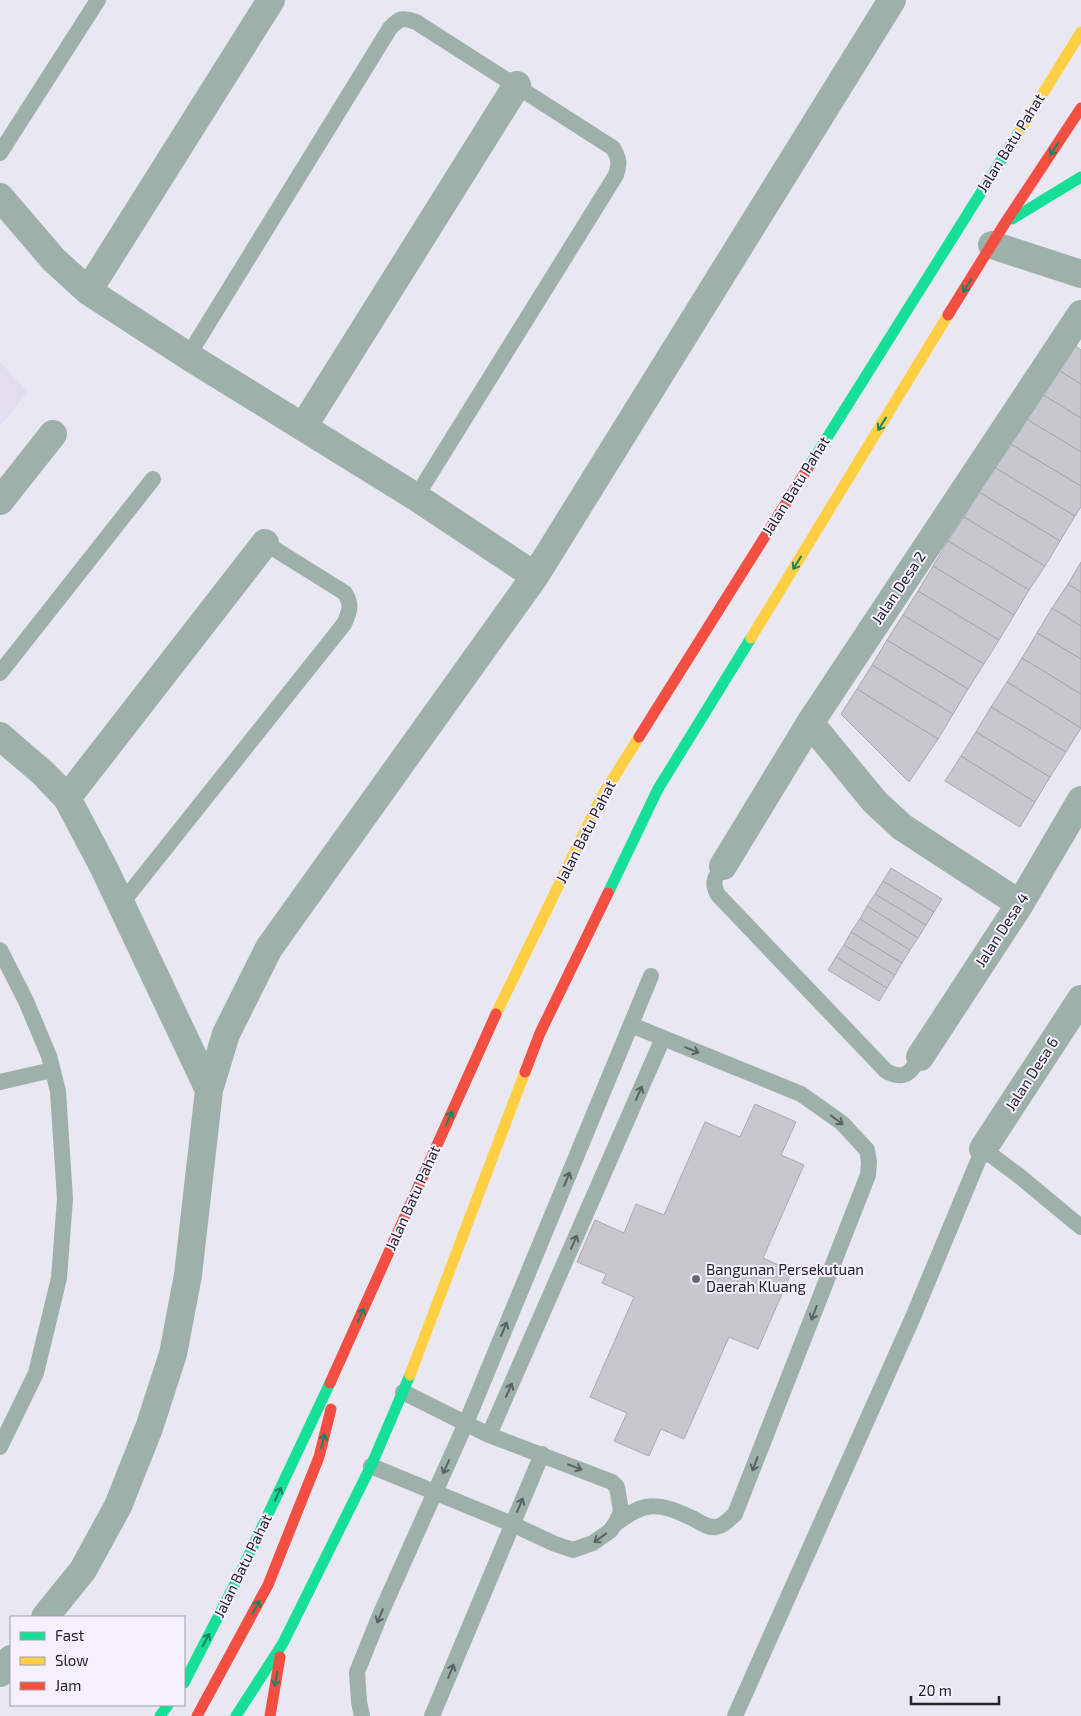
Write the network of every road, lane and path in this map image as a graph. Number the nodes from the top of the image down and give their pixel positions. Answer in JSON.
{"nodes":[{"id":1,"x":98,"y":0,"type":"edge"},
{"id":2,"x":271,"y":0,"type":"edge"},
{"id":3,"x":892,"y":0,"type":"edge"},
{"id":4,"x":1079,"y":40,"type":"edge"},
{"id":5,"x":517,"y":85,"type":"junction"},
{"id":6,"x":1081,"y":108,"type":"edge"},
{"id":7,"x":0,"y":152,"type":"edge"},
{"id":8,"x":1081,"y":177,"type":"edge"},
{"id":9,"x":0,"y":197,"type":"edge"},
{"id":10,"x":998,"y":234,"type":"junction"},
{"id":11,"x":1081,"y":274,"type":"edge"},
{"id":12,"x":88,"y":291,"type":"junction"},
{"id":13,"x":1078,"y":326,"type":"edge"},
{"id":14,"x":188,"y":356,"type":"junction"},
{"id":15,"x":303,"y":427,"type":"junction"},
{"id":16,"x":53,"y":434,"type":"dead end"},
{"id":17,"x":153,"y":479,"type":"dead end"},
{"id":18,"x":416,"y":497,"type":"junction"},
{"id":19,"x":0,"y":502,"type":"edge"},
{"id":20,"x":265,"y":543,"type":"joint"},
{"id":21,"x":535,"y":576,"type":"junction"},
{"id":22,"x":0,"y":673,"type":"edge"},
{"id":23,"x":810,"y":723,"type":"junction"},
{"id":24,"x":0,"y":736,"type":"edge"},
{"id":25,"x":67,"y":798,"type":"junction"},
{"id":26,"x":1081,"y":800,"type":"edge"},
{"id":27,"x":722,"y":866,"type":"joint"},
{"id":28,"x":121,"y":904,"type":"junction"},
{"id":29,"x":1020,"y":904,"type":"junction"},
{"id":30,"x":0,"y":950,"type":"edge"},
{"id":31,"x":651,"y":976,"type":"dead end"},
{"id":32,"x":1081,"y":999,"type":"edge"},
{"id":33,"x":631,"y":1025,"type":"junction"},
{"id":34,"x":663,"y":1038,"type":"junction"},
{"id":35,"x":920,"y":1057,"type":"joint"},
{"id":36,"x":52,"y":1070,"type":"junction"},
{"id":37,"x":0,"y":1082,"type":"edge"},
{"id":38,"x":209,"y":1090,"type":"junction"},
{"id":39,"x":984,"y":1150,"type":"junction"},
{"id":40,"x":1081,"y":1227,"type":"edge"},
{"id":41,"x":349,"y":1342,"type":"junction"},
{"id":42,"x":402,"y":1392,"type":"junction"},
{"id":43,"x":466,"y":1423,"type":"junction"},
{"id":44,"x":489,"y":1435,"type":"junction"},
{"id":45,"x":0,"y":1447,"type":"edge"},
{"id":46,"x":542,"y":1454,"type":"junction"},
{"id":47,"x":371,"y":1466,"type":"junction"},
{"id":48,"x":434,"y":1492,"type":"junction"},
{"id":49,"x":512,"y":1524,"type":"junction"},
{"id":50,"x":615,"y":1524,"type":"junction"},
{"id":51,"x":46,"y":1616,"type":"edge"},
{"id":52,"x":282,"y":1643,"type":"junction"},
{"id":53,"x":10,"y":1660,"type":"edge"},
{"id":54,"x":0,"y":1673,"type":"edge"},
{"id":55,"x":185,"y":1681,"type":"edge"},
{"id":56,"x":197,"y":1716,"type":"edge"},
{"id":57,"x":236,"y":1716,"type":"edge"},
{"id":58,"x":270,"y":1716,"type":"edge"},
{"id":59,"x":362,"y":1716,"type":"edge"},
{"id":60,"x":432,"y":1716,"type":"edge"},
{"id":61,"x":735,"y":1716,"type":"edge"}],
"edges":[{"from":1,"to":7,"type":"lane"},
{"from":2,"to":12,"type":"street"},
{"from":3,"to":21,"type":"street"},
{"from":41,"to":4,"type":"highway","name":"Jalan Batu Pahat","one_way":true},
{"from":5,"to":14,"type":"lane"},
{"from":5,"to":15,"type":"street"},
{"from":5,"to":18,"type":"lane"},
{"from":6,"to":10,"type":"highway","one_way":true},
{"from":8,"to":10,"type":"highway"},
{"from":9,"to":12,"type":"street"},
{"from":10,"to":11,"type":"street"},
{"from":10,"to":42,"type":"highway","one_way":true},
{"from":12,"to":14,"type":"street"},
{"from":13,"to":23,"type":"street","name":"Jalan Desa 2"},
{"from":14,"to":15,"type":"street"},
{"from":15,"to":18,"type":"street"},
{"from":16,"to":19,"type":"street"},
{"from":17,"to":22,"type":"lane"},
{"from":18,"to":21,"type":"street"},
{"from":20,"to":25,"type":"street"},
{"from":20,"to":28,"type":"lane"},
{"from":21,"to":38,"type":"street"},
{"from":23,"to":27,"type":"street","name":"Jalan Desa 2"},
{"from":23,"to":29,"type":"street"},
{"from":24,"to":25,"type":"street"},
{"from":25,"to":28,"type":"street"},
{"from":26,"to":29,"type":"street","name":"Jalan Desa 4"},
{"from":27,"to":35,"type":"lane"},
{"from":28,"to":38,"type":"street"},
{"from":29,"to":35,"type":"street","name":"Jalan Desa 4"},
{"from":30,"to":36,"type":"lane"},
{"from":31,"to":33,"type":"lane"},
{"from":32,"to":39,"type":"street","name":"Jalan Desa 6"},
{"from":33,"to":34,"type":"lane"},
{"from":43,"to":33,"type":"lane","one_way":true},
{"from":44,"to":34,"type":"lane","one_way":true},
{"from":34,"to":50,"type":"lane","one_way":true},
{"from":36,"to":37,"type":"lane"},
{"from":36,"to":45,"type":"lane"},
{"from":38,"to":51,"type":"street"},
{"from":39,"to":40,"type":"lane"},
{"from":39,"to":61,"type":"lane"},
{"from":55,"to":41,"type":"highway","name":"Jalan Batu Pahat","one_way":true},
{"from":56,"to":41,"type":"highway","one_way":true},
{"from":42,"to":43,"type":"lane"},
{"from":42,"to":47,"type":"highway"},
{"from":43,"to":44,"type":"lane"},
{"from":43,"to":48,"type":"lane","one_way":true},
{"from":44,"to":46,"type":"lane"},
{"from":49,"to":46,"type":"lane","one_way":true},
{"from":46,"to":50,"type":"lane","one_way":true},
{"from":47,"to":48,"type":"lane"},
{"from":47,"to":52,"type":"highway"},
{"from":48,"to":49,"type":"lane"},
{"from":48,"to":59,"type":"lane","one_way":true},
{"from":50,"to":49,"type":"lane","one_way":true},
{"from":60,"to":49,"type":"lane","one_way":true},
{"from":52,"to":57,"type":"highway"},
{"from":52,"to":58,"type":"highway","one_way":true},
{"from":53,"to":54,"type":"street"}]}
